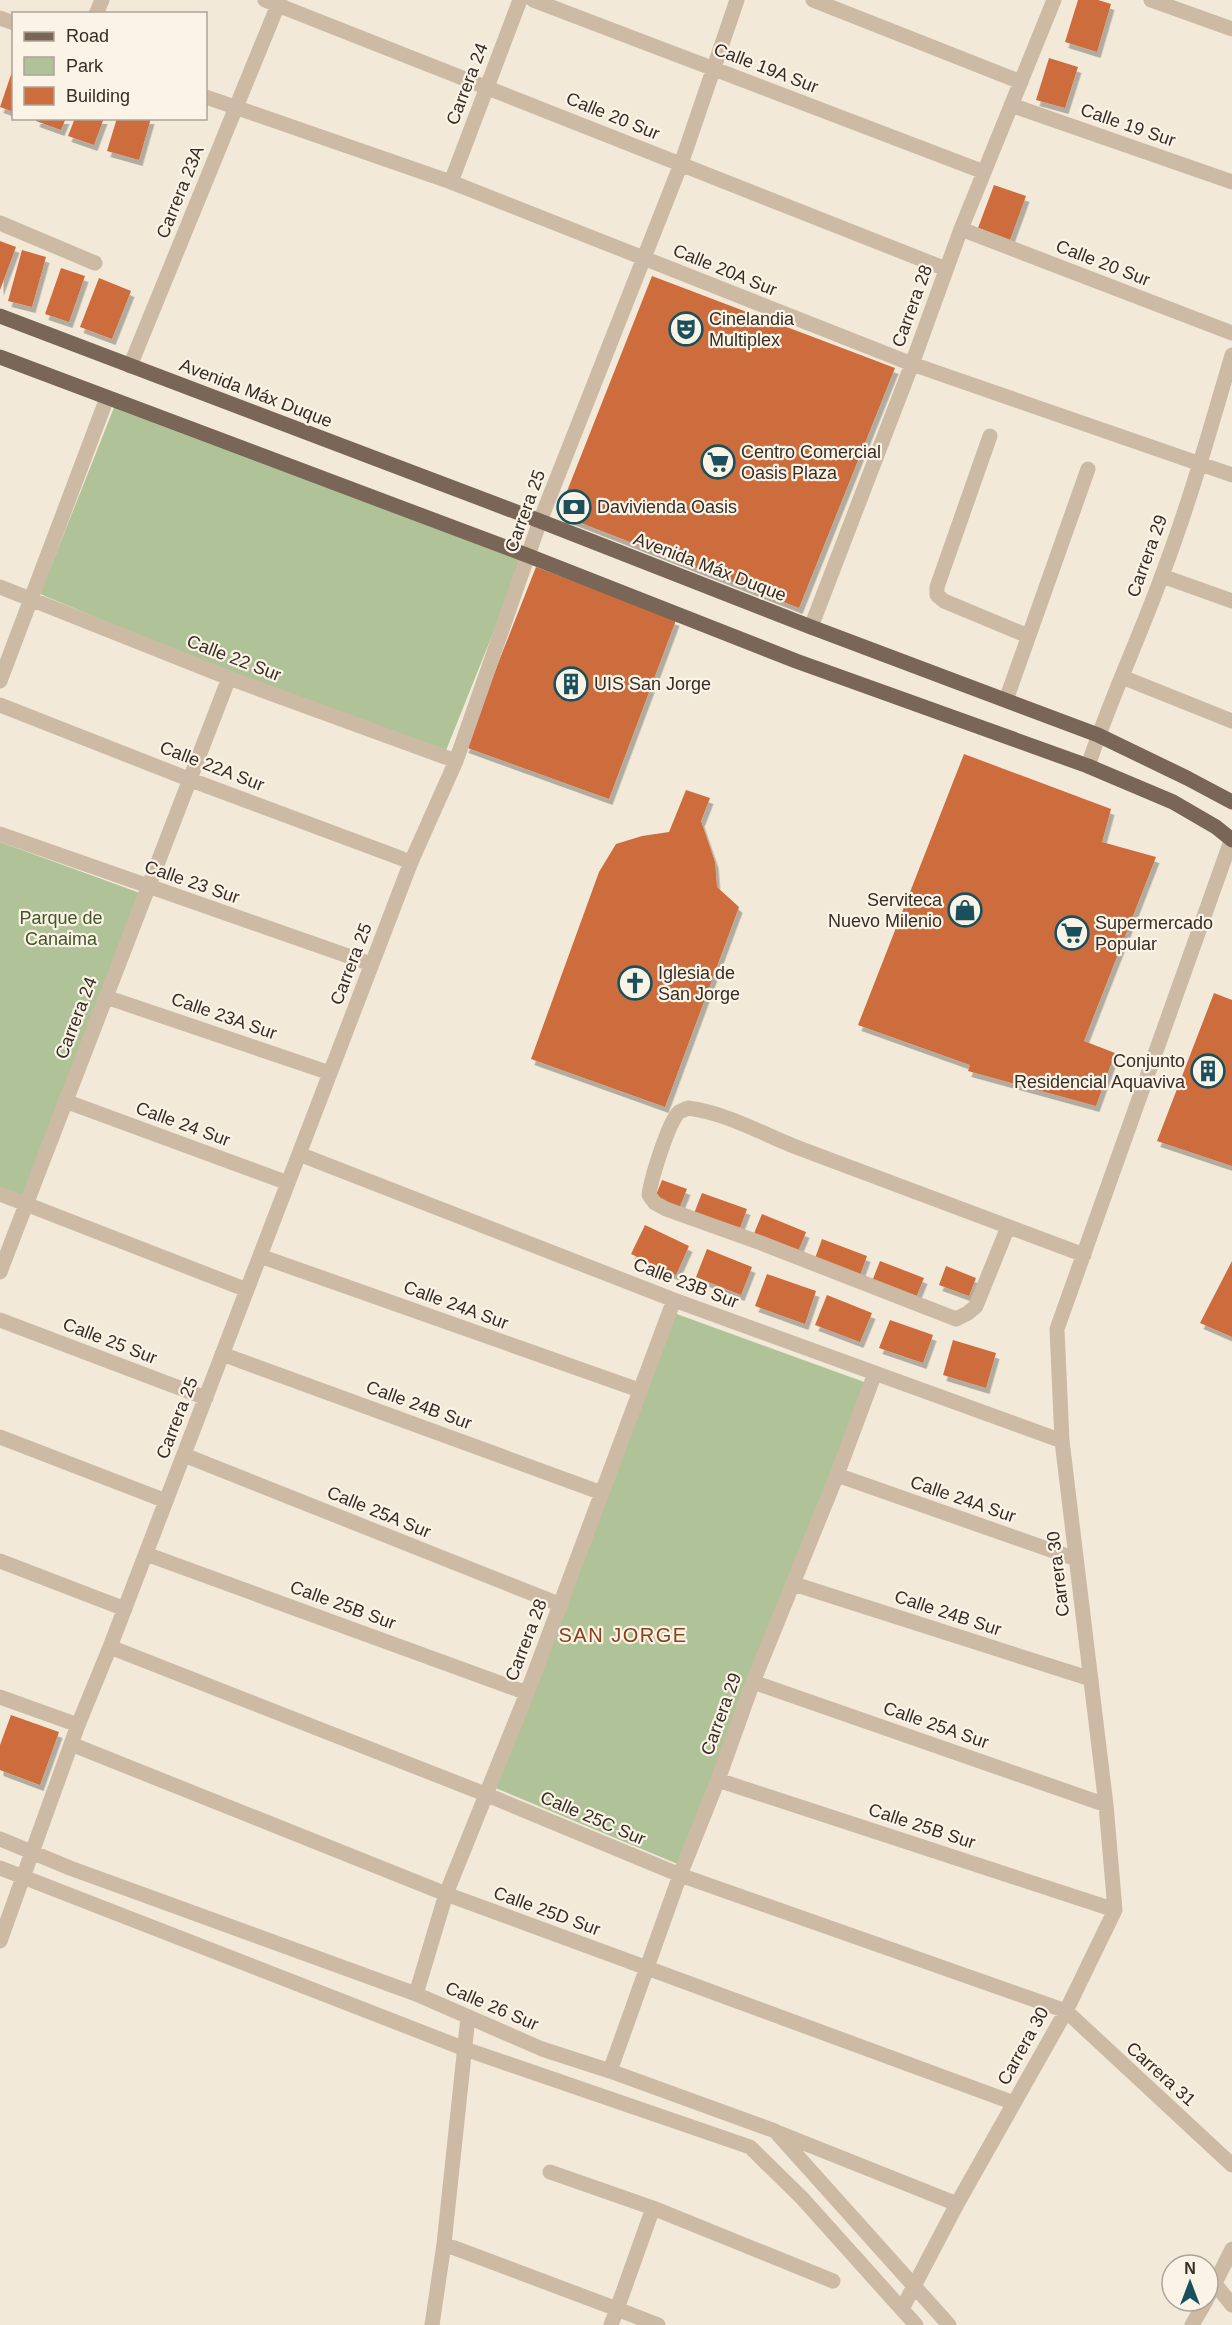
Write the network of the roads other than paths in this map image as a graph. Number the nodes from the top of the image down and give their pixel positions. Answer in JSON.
{"nodes":[{"id":1,"x":520,"y":0,"type":"edge"},
{"id":2,"x":534,"y":0,"type":"edge"},
{"id":3,"x":737,"y":0,"type":"edge"},
{"id":4,"x":813,"y":0,"type":"edge"},
{"id":5,"x":1054,"y":0,"type":"edge"},
{"id":6,"x":1151,"y":0,"type":"edge"},
{"id":7,"x":274,"y":2,"type":"edge"},
{"id":8,"x":1232,"y":29,"type":"edge"},
{"id":9,"x":714,"y":69,"type":"junction"},
{"id":10,"x":1021,"y":82,"type":"junction"},
{"id":11,"x":487,"y":88,"type":"junction"},
{"id":12,"x":207,"y":97,"type":"edge"},
{"id":13,"x":1011,"y":105,"type":"junction"},
{"id":14,"x":236,"y":108,"type":"junction"},
{"id":15,"x":681,"y":164,"type":"junction"},
{"id":16,"x":984,"y":172,"type":"junction"},
{"id":17,"x":451,"y":182,"type":"junction"},
{"id":18,"x":1232,"y":182,"type":"edge"},
{"id":19,"x":0,"y":223,"type":"edge"},
{"id":20,"x":961,"y":229,"type":"junction"},
{"id":21,"x":644,"y":258,"type":"junction"},
{"id":22,"x":95,"y":263,"type":"dead end"},
{"id":23,"x":946,"y":269,"type":"junction"},
{"id":24,"x":0,"y":316,"type":"edge"},
{"id":25,"x":1232,"y":333,"type":"edge"},
{"id":26,"x":1232,"y":355,"type":"edge"},
{"id":27,"x":0,"y":357,"type":"edge"},
{"id":28,"x":912,"y":364,"type":"junction"},
{"id":29,"x":130,"y":366,"type":"junction"},
{"id":30,"x":107,"y":398,"type":"junction"},
{"id":31,"x":990,"y":436,"type":"dead end"},
{"id":32,"x":1200,"y":464,"type":"junction"},
{"id":33,"x":1088,"y":469,"type":"dead end"},
{"id":34,"x":1232,"y":475,"type":"edge"},
{"id":35,"x":540,"y":521,"type":"junction"},
{"id":36,"x":529,"y":556,"type":"junction"},
{"id":37,"x":1162,"y":576,"type":"junction"},
{"id":38,"x":0,"y":587,"type":"edge"},
{"id":39,"x":30,"y":598,"type":"junction"},
{"id":40,"x":1232,"y":601,"type":"edge"},
{"id":41,"x":811,"y":627,"type":"junction"},
{"id":42,"x":1028,"y":636,"type":"junction"},
{"id":43,"x":1122,"y":677,"type":"junction"},
{"id":44,"x":229,"y":678,"type":"junction"},
{"id":45,"x":0,"y":681,"type":"edge"},
{"id":46,"x":1006,"y":700,"type":"junction"},
{"id":47,"x":0,"y":705,"type":"edge"},
{"id":48,"x":1232,"y":721,"type":"edge"},
{"id":49,"x":1098,"y":735,"type":"junction"},
{"id":50,"x":456,"y":761,"type":"junction"},
{"id":51,"x":1088,"y":766,"type":"junction"},
{"id":52,"x":191,"y":780,"type":"junction"},
{"id":53,"x":1232,"y":802,"type":"edge"},
{"id":54,"x":0,"y":834,"type":"edge"},
{"id":55,"x":1232,"y":839,"type":"edge"},
{"id":56,"x":411,"y":862,"type":"junction"},
{"id":57,"x":148,"y":887,"type":"junction"},
{"id":58,"x":371,"y":964,"type":"junction"},
{"id":59,"x":105,"y":997,"type":"junction"},
{"id":60,"x":330,"y":1073,"type":"junction"},
{"id":61,"x":65,"y":1101,"type":"junction"},
{"id":62,"x":299,"y":1154,"type":"junction"},
{"id":63,"x":288,"y":1183,"type":"junction"},
{"id":64,"x":0,"y":1194,"type":"edge"},
{"id":65,"x":26,"y":1204,"type":"junction"},
{"id":66,"x":1008,"y":1227,"type":"junction"},
{"id":67,"x":1084,"y":1255,"type":"junction"},
{"id":68,"x":260,"y":1256,"type":"junction"},
{"id":69,"x":0,"y":1272,"type":"edge"},
{"id":70,"x":247,"y":1290,"type":"junction"},
{"id":71,"x":674,"y":1300,"type":"junction"},
{"id":72,"x":0,"y":1320,"type":"edge"},
{"id":73,"x":222,"y":1354,"type":"junction"},
{"id":74,"x":875,"y":1373,"type":"junction"},
{"id":75,"x":639,"y":1390,"type":"junction"},
{"id":76,"x":206,"y":1398,"type":"junction"},
{"id":77,"x":0,"y":1437,"type":"edge"},
{"id":78,"x":1062,"y":1441,"type":"junction"},
{"id":79,"x":184,"y":1455,"type":"junction"},
{"id":80,"x":837,"y":1475,"type":"junction"},
{"id":81,"x":602,"y":1493,"type":"junction"},
{"id":82,"x":166,"y":1501,"type":"junction"},
{"id":83,"x":146,"y":1554,"type":"junction"},
{"id":84,"x":1076,"y":1559,"type":"junction"},
{"id":85,"x":0,"y":1562,"type":"edge"},
{"id":86,"x":794,"y":1584,"type":"junction"},
{"id":87,"x":561,"y":1605,"type":"junction"},
{"id":88,"x":125,"y":1609,"type":"junction"},
{"id":89,"x":110,"y":1647,"type":"junction"},
{"id":90,"x":1091,"y":1679,"type":"junction"},
{"id":91,"x":753,"y":1682,"type":"junction"},
{"id":92,"x":527,"y":1692,"type":"junction"},
{"id":93,"x":0,"y":1697,"type":"edge"},
{"id":94,"x":78,"y":1725,"type":"junction"},
{"id":95,"x":71,"y":1744,"type":"junction"},
{"id":96,"x":718,"y":1780,"type":"junction"},
{"id":97,"x":485,"y":1794,"type":"junction"},
{"id":98,"x":1106,"y":1805,"type":"junction"},
{"id":99,"x":0,"y":1839,"type":"edge"},
{"id":100,"x":33,"y":1852,"type":"junction"},
{"id":101,"x":0,"y":1868,"type":"edge"},
{"id":102,"x":680,"y":1875,"type":"junction"},
{"id":103,"x":22,"y":1876,"type":"junction"},
{"id":104,"x":446,"y":1894,"type":"junction"},
{"id":105,"x":1115,"y":1910,"type":"junction"},
{"id":106,"x":0,"y":1941,"type":"edge"},
{"id":107,"x":646,"y":1969,"type":"junction"},
{"id":108,"x":417,"y":1994,"type":"junction"},
{"id":109,"x":1066,"y":2011,"type":"junction"},
{"id":110,"x":468,"y":2017,"type":"junction"},
{"id":111,"x":465,"y":2049,"type":"junction"},
{"id":112,"x":610,"y":2071,"type":"junction"},
{"id":113,"x":1014,"y":2103,"type":"junction"},
{"id":114,"x":775,"y":2131,"type":"junction"},
{"id":115,"x":1232,"y":2165,"type":"edge"},
{"id":116,"x":550,"y":2172,"type":"dead end"},
{"id":117,"x":957,"y":2204,"type":"junction"},
{"id":118,"x":652,"y":2208,"type":"junction"},
{"id":119,"x":444,"y":2244,"type":"junction"},
{"id":120,"x":1232,"y":2249,"type":"edge"},
{"id":121,"x":1220,"y":2272,"type":"edge"},
{"id":122,"x":833,"y":2281,"type":"dead end"},
{"id":123,"x":916,"y":2286,"type":"junction"},
{"id":124,"x":617,"y":2308,"type":"junction"},
{"id":125,"x":902,"y":2309,"type":"junction"},
{"id":126,"x":432,"y":2325,"type":"edge"},
{"id":127,"x":611,"y":2325,"type":"edge"},
{"id":128,"x":658,"y":2325,"type":"edge"},
{"id":129,"x":916,"y":2325,"type":"edge"},
{"id":130,"x":949,"y":2325,"type":"edge"}],
"edges":[{"from":1,"to":11,"type":"street","name":"Carrera 24"},
{"from":2,"to":9,"type":"street","name":"Calle 19A Sur"},
{"from":3,"to":9,"type":"street","name":"Carrera 25"},
{"from":4,"to":10,"type":"street"},
{"from":5,"to":10,"type":"street","name":"Carrera 28"},
{"from":6,"to":8,"type":"street"},
{"from":7,"to":11,"type":"street","name":"Calle 20 Sur"},
{"from":7,"to":14,"type":"street","name":"Carrera 23A"},
{"from":9,"to":15,"type":"street","name":"Carrera 25"},
{"from":9,"to":16,"type":"street","name":"Calle 19A Sur"},
{"from":10,"to":13,"type":"street","name":"Carrera 28"},
{"from":11,"to":15,"type":"street","name":"Calle 20 Sur"},
{"from":11,"to":17,"type":"street","name":"Carrera 24"},
{"from":12,"to":14,"type":"street","name":"Calle 20A Sur"},
{"from":13,"to":16,"type":"street","name":"Carrera 28"},
{"from":13,"to":18,"type":"street","name":"Calle 19 Sur"},
{"from":14,"to":17,"type":"street","name":"Calle 20A Sur"},
{"from":14,"to":29,"type":"street","name":"Carrera 23A"},
{"from":15,"to":21,"type":"street","name":"Carrera 25"},
{"from":15,"to":23,"type":"street","name":"Calle 20 Sur"},
{"from":16,"to":20,"type":"street","name":"Carrera 28"},
{"from":17,"to":21,"type":"street","name":"Calle 20A Sur"},
{"from":19,"to":22,"type":"street"},
{"from":20,"to":23,"type":"street","name":"Carrera 28"},
{"from":20,"to":25,"type":"street","name":"Calle 20 Sur"},
{"from":21,"to":28,"type":"street","name":"Calle 20A Sur"},
{"from":21,"to":35,"type":"street","name":"Carrera 25"},
{"from":23,"to":28,"type":"street","name":"Carrera 28"},
{"from":24,"to":29,"type":"main road","name":"Avenida Máx Duque"},
{"from":26,"to":32,"type":"street","name":"Carrera 29"},
{"from":27,"to":30,"type":"main road"},
{"from":28,"to":32,"type":"street","name":"Calle 20A Sur"},
{"from":28,"to":41,"type":"street","name":"Carrera 28"},
{"from":29,"to":35,"type":"main road","name":"Avenida Máx Duque"},
{"from":30,"to":36,"type":"main road"},
{"from":30,"to":39,"type":"street"},
{"from":31,"to":42,"type":"street"},
{"from":32,"to":34,"type":"street","name":"Calle 20A Sur"},
{"from":32,"to":37,"type":"street","name":"Carrera 29"},
{"from":33,"to":42,"type":"street"},
{"from":35,"to":36,"type":"street","name":"Carrera 25"},
{"from":35,"to":41,"type":"main road","name":"Avenida Máx Duque"},
{"from":36,"to":50,"type":"street","name":"Carrera 25"},
{"from":36,"to":51,"type":"main road"},
{"from":37,"to":40,"type":"street"},
{"from":37,"to":43,"type":"street","name":"Carrera 29"},
{"from":38,"to":39,"type":"street","name":"Calle 22 Sur"},
{"from":39,"to":44,"type":"street","name":"Calle 22 Sur"},
{"from":39,"to":45,"type":"street"},
{"from":41,"to":46,"type":"main road","name":"Avenida Máx Duque"},
{"from":42,"to":46,"type":"street"},
{"from":43,"to":48,"type":"street"},
{"from":43,"to":49,"type":"street","name":"Carrera 29"},
{"from":44,"to":50,"type":"street","name":"Calle 22 Sur"},
{"from":44,"to":52,"type":"street","name":"Carrera 24"},
{"from":46,"to":49,"type":"main road","name":"Avenida Máx Duque"},
{"from":47,"to":52,"type":"street","name":"Calle 22A Sur"},
{"from":49,"to":51,"type":"street","name":"Carrera 29"},
{"from":49,"to":53,"type":"main road","name":"Avenida Máx Duque"},
{"from":50,"to":56,"type":"street","name":"Carrera 25"},
{"from":51,"to":55,"type":"main road"},
{"from":52,"to":56,"type":"street","name":"Calle 22A Sur"},
{"from":52,"to":57,"type":"street","name":"Carrera 24"},
{"from":54,"to":57,"type":"street","name":"Calle 23 Sur"},
{"from":55,"to":67,"type":"street","name":"Carrera 30"},
{"from":56,"to":58,"type":"street","name":"Carrera 25"},
{"from":57,"to":58,"type":"street","name":"Calle 23 Sur"},
{"from":57,"to":59,"type":"street","name":"Carrera 24"},
{"from":58,"to":60,"type":"street","name":"Carrera 25"},
{"from":59,"to":60,"type":"street","name":"Calle 23A Sur"},
{"from":59,"to":61,"type":"street","name":"Carrera 24"},
{"from":60,"to":62,"type":"street","name":"Carrera 25"},
{"from":61,"to":63,"type":"street","name":"Calle 24 Sur"},
{"from":61,"to":65,"type":"street","name":"Carrera 24"},
{"from":62,"to":63,"type":"street","name":"Carrera 25"},
{"from":62,"to":71,"type":"street","name":"Calle 23B Sur"},
{"from":63,"to":68,"type":"street","name":"Carrera 25"},
{"from":64,"to":65,"type":"street"},
{"from":65,"to":69,"type":"street","name":"Carrera 24"},
{"from":65,"to":70,"type":"street"},
{"from":66,"to":66,"type":"street"},
{"from":66,"to":67,"type":"street"},
{"from":67,"to":78,"type":"street","name":"Carrera 30"},
{"from":68,"to":70,"type":"street","name":"Carrera 25"},
{"from":68,"to":75,"type":"street","name":"Calle 24A Sur"},
{"from":70,"to":73,"type":"street","name":"Carrera 25"},
{"from":71,"to":74,"type":"street","name":"Calle 23B Sur"},
{"from":71,"to":75,"type":"street","name":"Carrera 28"},
{"from":72,"to":76,"type":"street","name":"Calle 25 Sur"},
{"from":73,"to":76,"type":"street","name":"Carrera 25"},
{"from":73,"to":81,"type":"street","name":"Calle 24B Sur"},
{"from":74,"to":78,"type":"street","name":"Calle 23B Sur"},
{"from":74,"to":80,"type":"street","name":"Carrera 29"},
{"from":75,"to":81,"type":"street","name":"Carrera 28"},
{"from":76,"to":79,"type":"street","name":"Carrera 25"},
{"from":77,"to":82,"type":"street"},
{"from":78,"to":84,"type":"street","name":"Carrera 30"},
{"from":79,"to":82,"type":"street","name":"Carrera 25"},
{"from":79,"to":87,"type":"street","name":"Calle 25A Sur"},
{"from":80,"to":84,"type":"street","name":"Calle 24A Sur"},
{"from":80,"to":86,"type":"street","name":"Carrera 29"},
{"from":81,"to":87,"type":"street","name":"Carrera 28"},
{"from":82,"to":83,"type":"street","name":"Carrera 25"},
{"from":83,"to":88,"type":"street","name":"Carrera 25"},
{"from":83,"to":92,"type":"street","name":"Calle 25B Sur"},
{"from":84,"to":90,"type":"street","name":"Carrera 30"},
{"from":85,"to":88,"type":"street"},
{"from":86,"to":90,"type":"street","name":"Calle 24B Sur"},
{"from":86,"to":91,"type":"street","name":"Carrera 29"},
{"from":87,"to":92,"type":"street","name":"Carrera 28"},
{"from":88,"to":89,"type":"street","name":"Carrera 25"},
{"from":89,"to":94,"type":"street","name":"Carrera 25"},
{"from":89,"to":97,"type":"street","name":"Calle 25C Sur"},
{"from":90,"to":98,"type":"street","name":"Carrera 30"},
{"from":91,"to":96,"type":"street","name":"Carrera 29"},
{"from":91,"to":98,"type":"street","name":"Calle 25A Sur"},
{"from":92,"to":97,"type":"street","name":"Carrera 28"},
{"from":93,"to":94,"type":"street"},
{"from":94,"to":95,"type":"street","name":"Carrera 25"},
{"from":95,"to":100,"type":"street","name":"Carrera 25"},
{"from":95,"to":104,"type":"street","name":"Calle 25D Sur"},
{"from":96,"to":102,"type":"street","name":"Carrera 29"},
{"from":96,"to":105,"type":"street","name":"Calle 25B Sur"},
{"from":97,"to":102,"type":"street","name":"Calle 25C Sur"},
{"from":97,"to":104,"type":"street","name":"Carrera 28"},
{"from":98,"to":105,"type":"street","name":"Carrera 30"},
{"from":99,"to":100,"type":"street","name":"Calle 26 Sur"},
{"from":100,"to":103,"type":"street","name":"Carrera 25"},
{"from":100,"to":108,"type":"street","name":"Calle 26 Sur"},
{"from":101,"to":103,"type":"street"},
{"from":102,"to":107,"type":"street","name":"Carrera 29"},
{"from":102,"to":109,"type":"street","name":"Calle 25C Sur"},
{"from":103,"to":106,"type":"street","name":"Carrera 25"},
{"from":103,"to":111,"type":"street"},
{"from":104,"to":107,"type":"street","name":"Calle 25D Sur"},
{"from":104,"to":108,"type":"street","name":"Carrera 28"},
{"from":105,"to":109,"type":"street","name":"Carrera 30"},
{"from":107,"to":112,"type":"street","name":"Carrera 29"},
{"from":107,"to":113,"type":"street","name":"Calle 25D Sur"},
{"from":108,"to":110,"type":"street","name":"Calle 26 Sur"},
{"from":109,"to":113,"type":"street","name":"Carrera 30"},
{"from":109,"to":115,"type":"street","name":"Carrera 31"},
{"from":110,"to":111,"type":"street"},
{"from":110,"to":112,"type":"street","name":"Calle 26 Sur"},
{"from":111,"to":119,"type":"street"},
{"from":111,"to":125,"type":"street"},
{"from":112,"to":114,"type":"street","name":"Calle 26 Sur"},
{"from":113,"to":117,"type":"street","name":"Carrera 30"},
{"from":114,"to":117,"type":"street"},
{"from":114,"to":123,"type":"street","name":"Calle 26 Sur"},
{"from":116,"to":118,"type":"street"},
{"from":117,"to":123,"type":"street","name":"Carrera 30"},
{"from":118,"to":122,"type":"street"},
{"from":118,"to":124,"type":"street"},
{"from":119,"to":124,"type":"street"},
{"from":119,"to":126,"type":"street"},
{"from":120,"to":121,"type":"street"},
{"from":123,"to":125,"type":"street","name":"Carrera 30"},
{"from":123,"to":130,"type":"street","name":"Calle 26 Sur"},
{"from":124,"to":127,"type":"street"},
{"from":124,"to":128,"type":"street"},
{"from":125,"to":129,"type":"street"}]}
